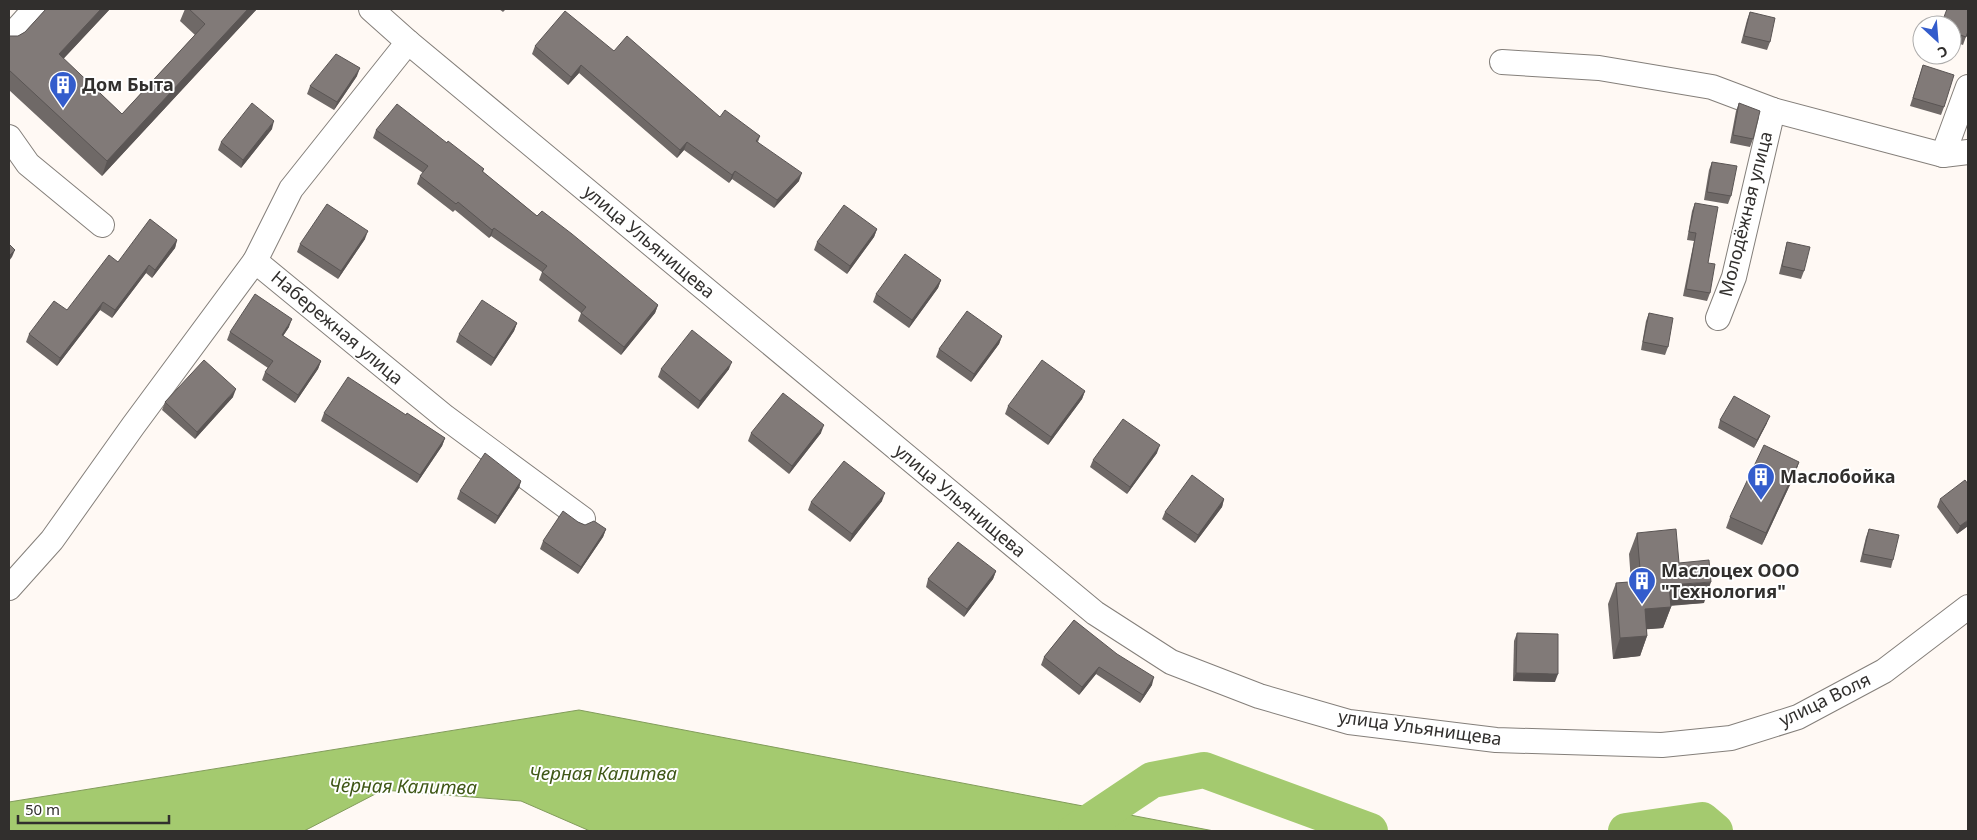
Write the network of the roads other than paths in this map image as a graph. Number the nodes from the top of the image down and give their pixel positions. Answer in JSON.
{"nodes":[{"id":1,"x":35,"y":9,"type":"edge"},
{"id":2,"x":370,"y":9,"type":"edge"},
{"id":3,"x":9,"y":38,"type":"edge"},
{"id":4,"x":408,"y":42,"type":"junction"},
{"id":5,"x":1502,"y":62,"type":"dead end"},
{"id":6,"x":1968,"y":87,"type":"edge"},
{"id":7,"x":1773,"y":110,"type":"junction"},
{"id":8,"x":9,"y":137,"type":"edge"},
{"id":9,"x":1968,"y":152,"type":"edge"},
{"id":10,"x":1943,"y":155,"type":"junction"},
{"id":11,"x":102,"y":225,"type":"dead end"},
{"id":12,"x":256,"y":261,"type":"junction"},
{"id":13,"x":1718,"y":318,"type":"dead end"},
{"id":14,"x":583,"y":518,"type":"dead end"},
{"id":15,"x":9,"y":588,"type":"edge"},
{"id":16,"x":1968,"y":607,"type":"edge"},
{"id":17,"x":1662,"y":746,"type":"joint"}],
"edges":[{"from":1,"to":3,"type":"street"},
{"from":2,"to":4,"type":"street","name":"улица Ульянищева"},
{"from":4,"to":12,"type":"street"},
{"from":4,"to":17,"type":"street","name":"улица Ульянищева"},
{"from":5,"to":7,"type":"street","name":"Молодёжная улица"},
{"from":6,"to":10,"type":"street"},
{"from":7,"to":10,"type":"street","name":"Молодёжная улица"},
{"from":7,"to":13,"type":"street","name":"Молодёжная улица"},
{"from":8,"to":11,"type":"street"},
{"from":9,"to":10,"type":"street","name":"Молодёжная улица"},
{"from":12,"to":14,"type":"street","name":"Набережная улица"},
{"from":12,"to":15,"type":"street","name":"Набережная улица"},
{"from":16,"to":17,"type":"street","name":"улица Воля"}]}
